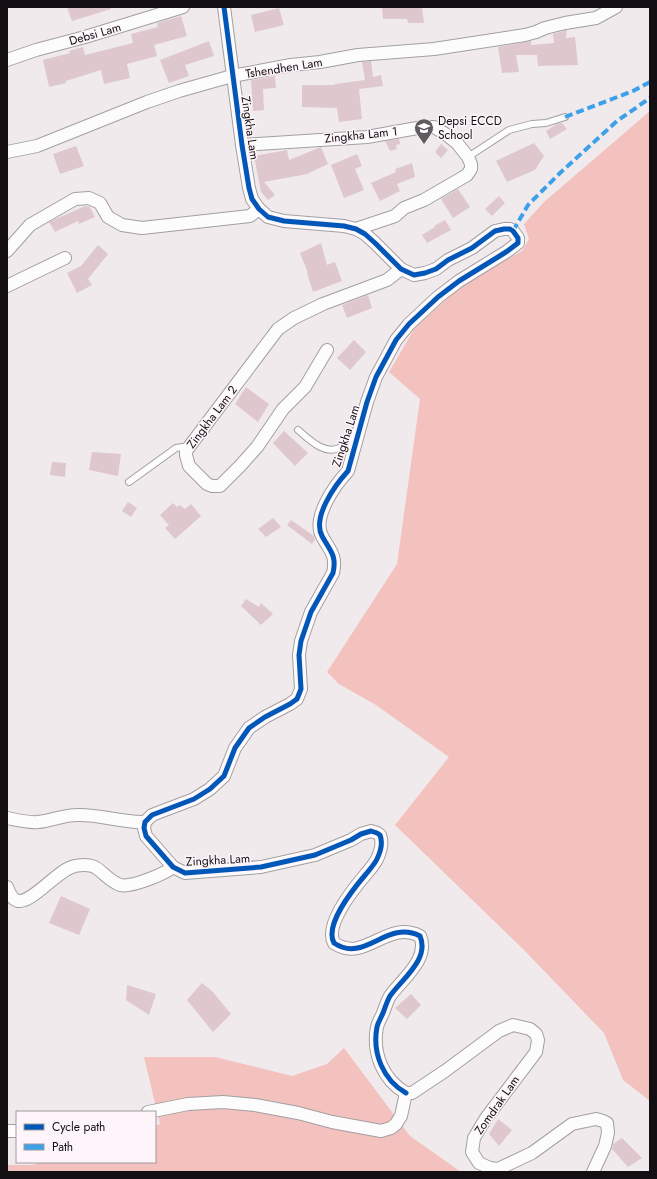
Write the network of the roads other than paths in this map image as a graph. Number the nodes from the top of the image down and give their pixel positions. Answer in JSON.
{"nodes":[{"id":1,"x":183,"y":7,"type":"edge"},
{"id":2,"x":224,"y":7,"type":"edge"},
{"id":3,"x":616,"y":7,"type":"edge"},
{"id":4,"x":7,"y":60,"type":"edge"},
{"id":5,"x":232,"y":76,"type":"junction"},
{"id":6,"x":566,"y":117,"type":"dead end"},
{"id":7,"x":242,"y":145,"type":"junction"},
{"id":8,"x":7,"y":152,"type":"edge"},
{"id":9,"x":468,"y":157,"type":"junction"},
{"id":10,"x":259,"y":209,"type":"junction"},
{"id":11,"x":356,"y":229,"type":"junction"},
{"id":12,"x":7,"y":251,"type":"edge"},
{"id":13,"x":65,"y":258,"type":"dead end"},
{"id":14,"x":401,"y":269,"type":"junction"},
{"id":15,"x":7,"y":286,"type":"edge"},
{"id":16,"x":328,"y":350,"type":"dead end"},
{"id":17,"x":361,"y":424,"type":"junction"},
{"id":18,"x":298,"y":430,"type":"dead end"},
{"id":19,"x":190,"y":445,"type":"junction"},
{"id":20,"x":129,"y":482,"type":"dead end"},
{"id":21,"x":7,"y":818,"type":"edge"},
{"id":22,"x":144,"y":822,"type":"junction"},
{"id":23,"x":173,"y":868,"type":"junction"},
{"id":24,"x":7,"y":887,"type":"edge"},
{"id":25,"x":406,"y":1094,"type":"junction"},
{"id":26,"x":153,"y":1111,"type":"edge"},
{"id":27,"x":593,"y":1172,"type":"edge"}],
"edges":[{"from":1,"to":4,"type":"street","name":"Debsi Lam"},
{"from":2,"to":5,"type":"street","name":"Zingkha Lam"},
{"from":3,"to":5,"type":"street","name":"Tshendhen Lam"},
{"from":5,"to":7,"type":"street","name":"Zingkha Lam"},
{"from":5,"to":8,"type":"street","name":"Tshendhen Lam"},
{"from":6,"to":9,"type":"lane"},
{"from":7,"to":9,"type":"street","name":"Zingkha Lam 1"},
{"from":7,"to":10,"type":"street","name":"Zingkha Lam"},
{"from":9,"to":11,"type":"street"},
{"from":10,"to":11,"type":"street"},
{"from":10,"to":12,"type":"street"},
{"from":11,"to":14,"type":"street"},
{"from":13,"to":15,"type":"street"},
{"from":14,"to":17,"type":"street","name":"Zingkha Lam"},
{"from":14,"to":19,"type":"street","name":"Zingkha Lam 2"},
{"from":16,"to":19,"type":"street","name":"Zingkha Lam 2"},
{"from":17,"to":18,"type":"lane"},
{"from":17,"to":22,"type":"street","name":"Zingkha Lam"},
{"from":19,"to":20,"type":"lane"},
{"from":21,"to":22,"type":"street"},
{"from":22,"to":23,"type":"street","name":"Zingkha Lam"},
{"from":23,"to":24,"type":"street"},
{"from":23,"to":25,"type":"street","name":"Zingkha Lam"},
{"from":25,"to":26,"type":"street"},
{"from":25,"to":27,"type":"street","name":"Zomdrak Lam"}]}
